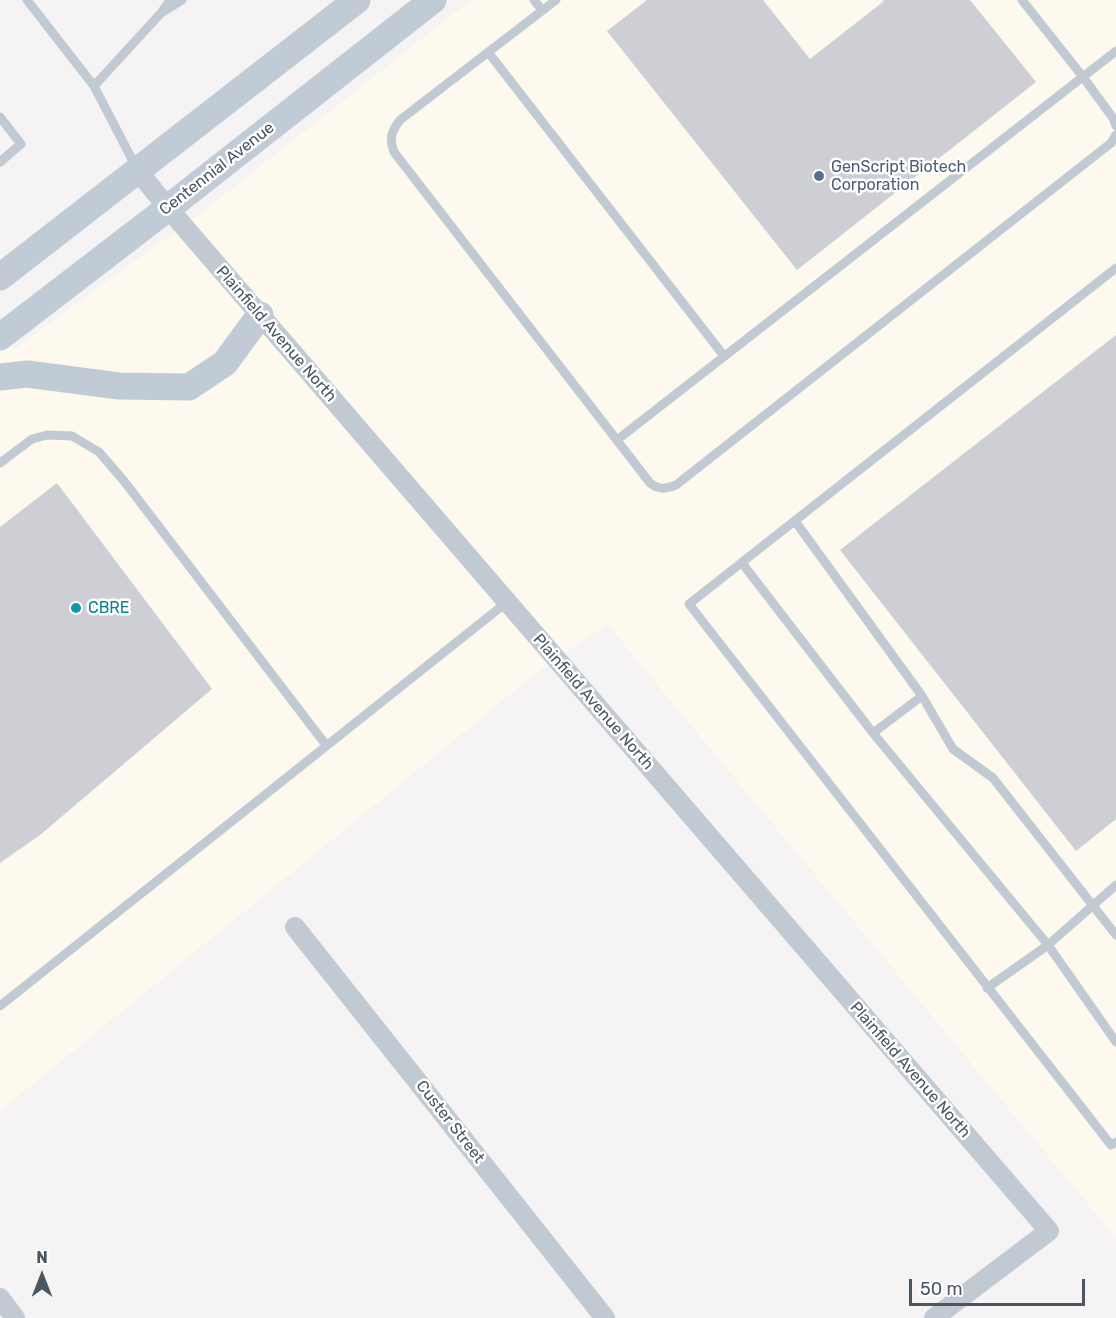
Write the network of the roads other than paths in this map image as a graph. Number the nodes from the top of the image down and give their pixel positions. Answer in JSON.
{"nodes":[{"id":1,"x":27,"y":0,"type":"edge"},
{"id":2,"x":170,"y":0,"type":"edge"},
{"id":3,"x":182,"y":0,"type":"edge"},
{"id":4,"x":357,"y":0,"type":"edge"},
{"id":5,"x":433,"y":0,"type":"edge"},
{"id":6,"x":534,"y":0,"type":"edge"},
{"id":7,"x":556,"y":0,"type":"edge"},
{"id":8,"x":1022,"y":0,"type":"edge"},
{"id":9,"x":542,"y":10,"type":"junction"},
{"id":10,"x":161,"y":14,"type":"junction"},
{"id":11,"x":1116,"y":51,"type":"edge"},
{"id":12,"x":488,"y":52,"type":"junction"},
{"id":13,"x":1083,"y":77,"type":"junction"},
{"id":14,"x":94,"y":86,"type":"junction"},
{"id":15,"x":0,"y":117,"type":"edge"},
{"id":16,"x":1116,"y":126,"type":"edge"},
{"id":17,"x":1116,"y":135,"type":"edge"},
{"id":18,"x":0,"y":162,"type":"edge"},
{"id":19,"x":138,"y":171,"type":"junction"},
{"id":20,"x":168,"y":208,"type":"junction"},
{"id":21,"x":1116,"y":268,"type":"edge"},
{"id":22,"x":0,"y":277,"type":"edge"},
{"id":23,"x":260,"y":315,"type":"junction"},
{"id":24,"x":0,"y":337,"type":"edge"},
{"id":25,"x":724,"y":356,"type":"junction"},
{"id":26,"x":0,"y":377,"type":"edge"},
{"id":27,"x":617,"y":440,"type":"junction"},
{"id":28,"x":0,"y":463,"type":"edge"},
{"id":29,"x":795,"y":521,"type":"junction"},
{"id":30,"x":742,"y":563,"type":"junction"},
{"id":31,"x":507,"y":602,"type":"junction"},
{"id":32,"x":922,"y":696,"type":"junction"},
{"id":33,"x":873,"y":733,"type":"junction"},
{"id":34,"x":326,"y":745,"type":"junction"},
{"id":35,"x":1116,"y":885,"type":"edge"},
{"id":36,"x":1093,"y":904,"type":"junction"},
{"id":37,"x":295,"y":927,"type":"dead end"},
{"id":38,"x":1116,"y":935,"type":"edge"},
{"id":39,"x":1048,"y":945,"type":"junction"},
{"id":40,"x":987,"y":988,"type":"junction"},
{"id":41,"x":0,"y":1006,"type":"edge"},
{"id":42,"x":1116,"y":1042,"type":"edge"},
{"id":43,"x":1116,"y":1142,"type":"edge"},
{"id":44,"x":0,"y":1298,"type":"edge"},
{"id":45,"x":15,"y":1318,"type":"edge"},
{"id":46,"x":605,"y":1318,"type":"edge"},
{"id":47,"x":934,"y":1318,"type":"edge"}],
"edges":[{"from":1,"to":14,"type":"lane"},
{"from":2,"to":10,"type":"lane"},
{"from":3,"to":10,"type":"lane"},
{"from":4,"to":19,"type":"main road"},
{"from":5,"to":20,"type":"main road","name":"Centennial Avenue"},
{"from":6,"to":9,"type":"lane"},
{"from":7,"to":9,"type":"lane"},
{"from":8,"to":13,"type":"lane"},
{"from":9,"to":12,"type":"lane"},
{"from":10,"to":14,"type":"lane"},
{"from":11,"to":13,"type":"lane"},
{"from":12,"to":25,"type":"lane"},
{"from":12,"to":27,"type":"lane"},
{"from":13,"to":16,"type":"lane"},
{"from":13,"to":25,"type":"lane"},
{"from":14,"to":19,"type":"lane"},
{"from":15,"to":18,"type":"lane"},
{"from":17,"to":27,"type":"lane"},
{"from":19,"to":20,"type":"street","name":"Plainfield Avenue North"},
{"from":19,"to":22,"type":"main road"},
{"from":20,"to":23,"type":"street","name":"Plainfield Avenue North"},
{"from":20,"to":24,"type":"main road","name":"Centennial Avenue"},
{"from":21,"to":29,"type":"lane"},
{"from":23,"to":26,"type":"main road"},
{"from":23,"to":31,"type":"street","name":"Plainfield Avenue North"},
{"from":25,"to":27,"type":"lane"},
{"from":28,"to":34,"type":"lane"},
{"from":29,"to":30,"type":"lane"},
{"from":29,"to":32,"type":"lane"},
{"from":30,"to":33,"type":"lane"},
{"from":30,"to":40,"type":"lane"},
{"from":31,"to":34,"type":"lane"},
{"from":31,"to":47,"type":"street","name":"Plainfield Avenue North"},
{"from":32,"to":33,"type":"lane"},
{"from":32,"to":36,"type":"lane"},
{"from":33,"to":39,"type":"lane"},
{"from":34,"to":41,"type":"lane"},
{"from":35,"to":36,"type":"lane"},
{"from":36,"to":38,"type":"lane"},
{"from":36,"to":39,"type":"lane"},
{"from":37,"to":46,"type":"street","name":"Custer Street"},
{"from":39,"to":40,"type":"lane"},
{"from":39,"to":42,"type":"lane"},
{"from":40,"to":43,"type":"lane"},
{"from":44,"to":45,"type":"street"}]}
